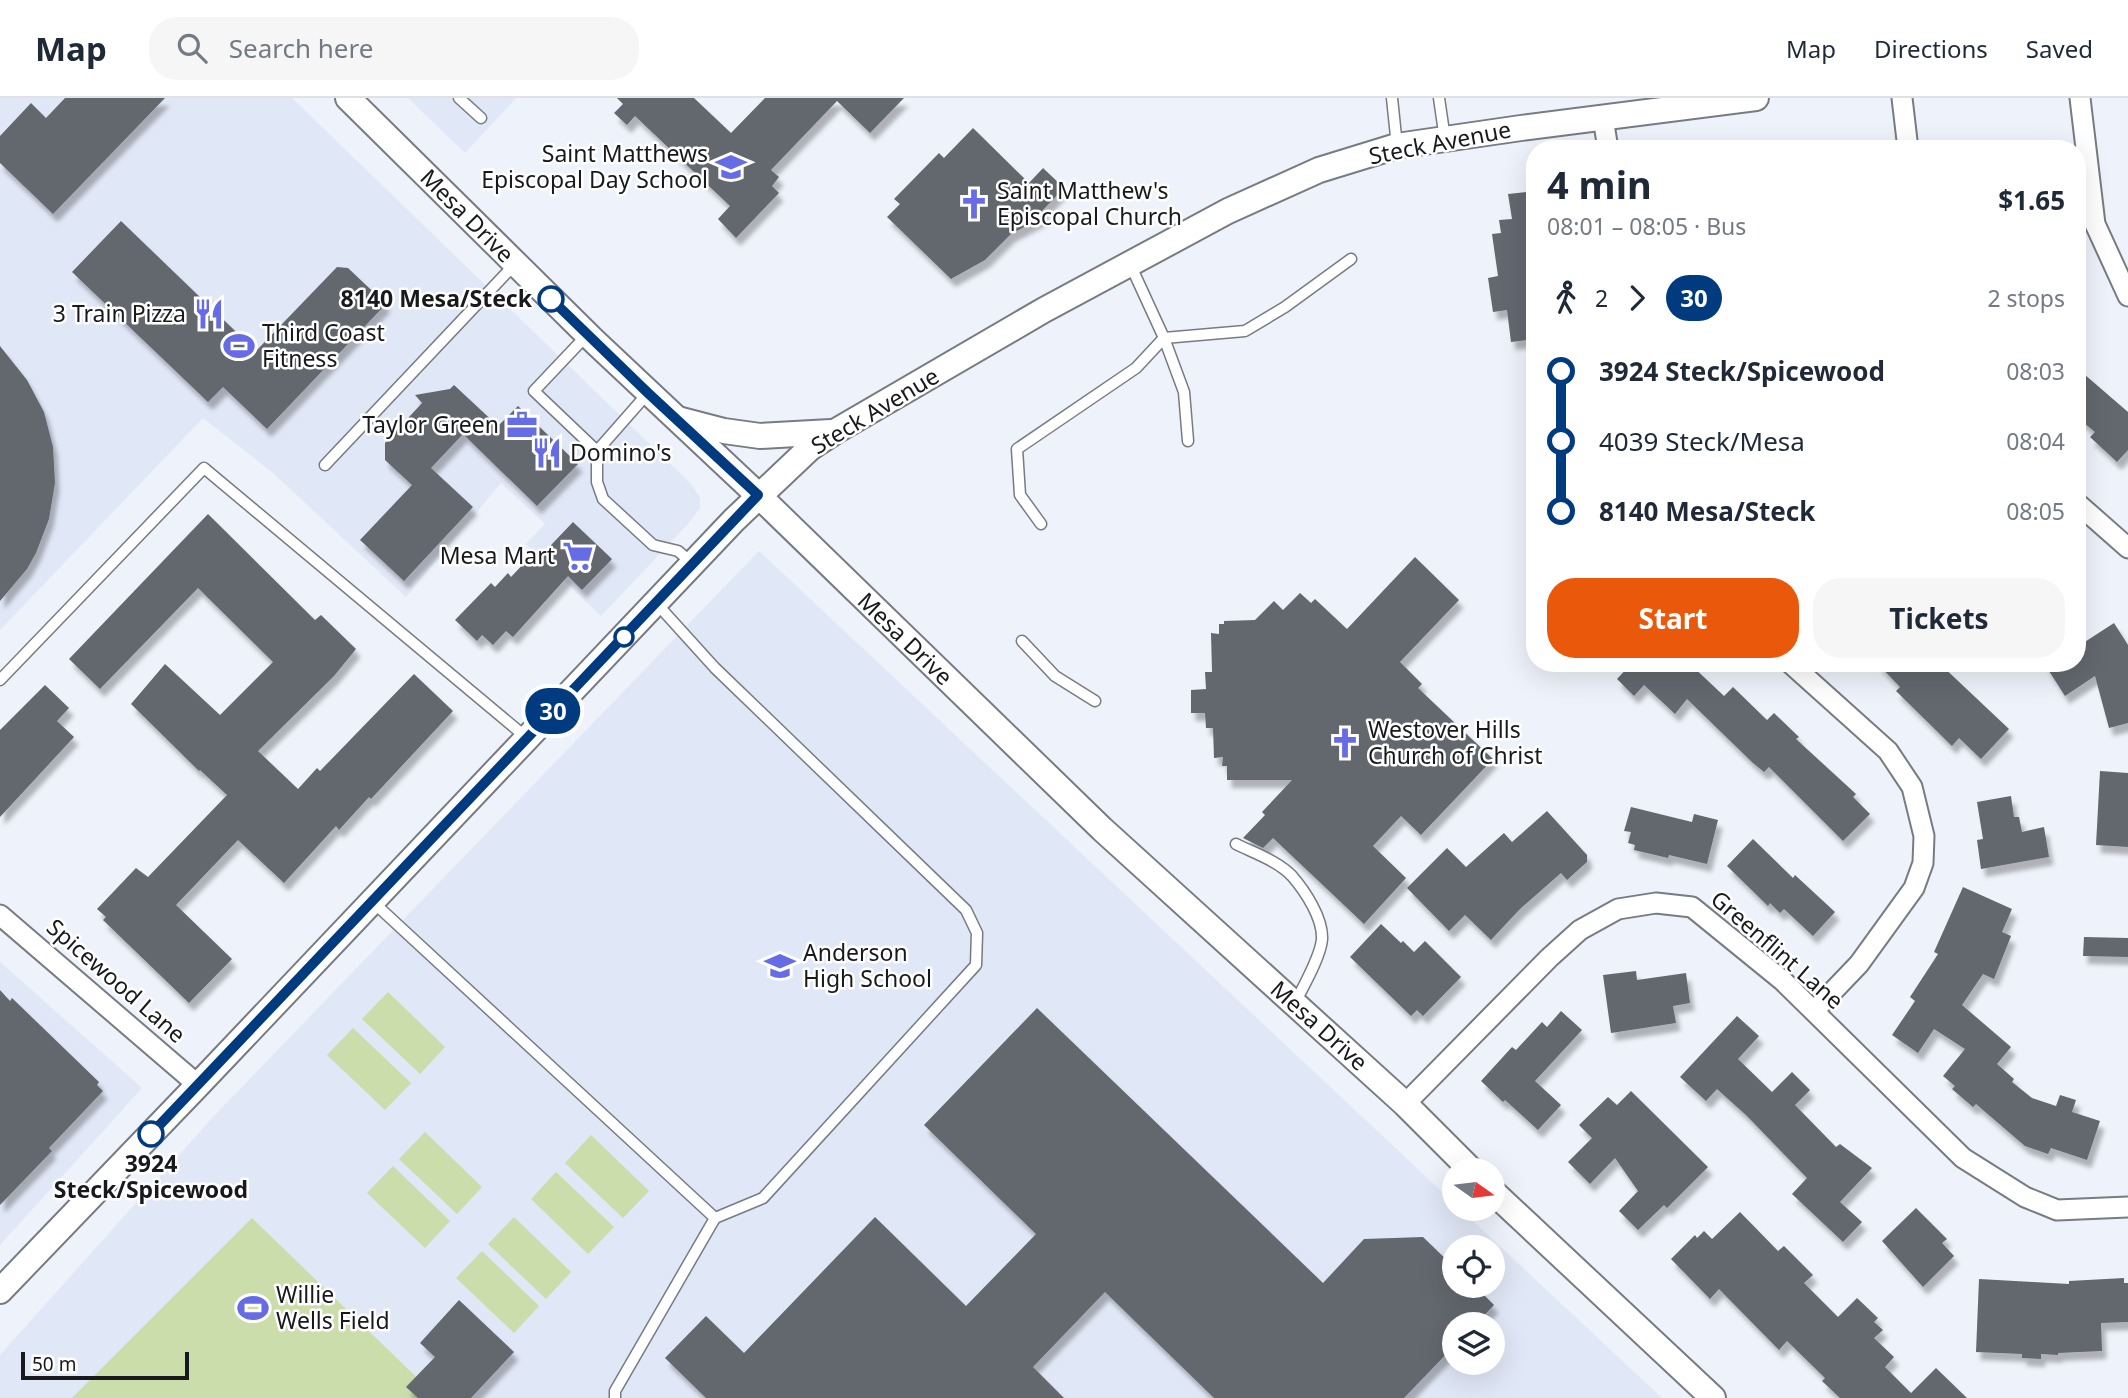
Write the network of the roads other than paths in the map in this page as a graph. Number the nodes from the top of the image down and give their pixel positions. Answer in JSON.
{"nodes":[{"id":1,"x":459,"y":98,"type":"edge"},
{"id":2,"x":1392,"y":98,"type":"edge"},
{"id":3,"x":1439,"y":98,"type":"edge"},
{"id":4,"x":1756,"y":98,"type":"edge"},
{"id":5,"x":1902,"y":98,"type":"edge"},
{"id":6,"x":2080,"y":98,"type":"edge"},
{"id":7,"x":351,"y":99,"type":"edge"},
{"id":8,"x":481,"y":118,"type":"dead end"},
{"id":9,"x":1603,"y":118,"type":"junction"},
{"id":10,"x":1445,"y":139,"type":"junction"},
{"id":11,"x":1607,"y":140,"type":"edge"},
{"id":12,"x":1907,"y":140,"type":"edge"},
{"id":13,"x":2083,"y":140,"type":"edge"},
{"id":14,"x":1397,"y":146,"type":"junction"},
{"id":15,"x":2086,"y":162,"type":"edge"},
{"id":16,"x":1351,"y":259,"type":"dead end"},
{"id":17,"x":515,"y":264,"type":"junction"},
{"id":18,"x":1130,"y":264,"type":"junction"},
{"id":19,"x":2128,"y":296,"type":"edge"},
{"id":20,"x":587,"y":334,"type":"junction"},
{"id":21,"x":1164,"y":338,"type":"junction"},
{"id":22,"x":648,"y":393,"type":"junction"},
{"id":23,"x":675,"y":418,"type":"junction"},
{"id":24,"x":836,"y":431,"type":"junction"},
{"id":25,"x":1188,"y":441,"type":"dead end"},
{"id":26,"x":597,"y":452,"type":"junction"},
{"id":27,"x":325,"y":465,"type":"dead end"},
{"id":28,"x":758,"y":495,"type":"junction"},
{"id":29,"x":2086,"y":511,"type":"edge"},
{"id":30,"x":1041,"y":524,"type":"dead end"},
{"id":31,"x":2128,"y":548,"type":"edge"},
{"id":32,"x":692,"y":563,"type":"junction"},
{"id":33,"x":656,"y":603,"type":"junction"},
{"id":34,"x":1022,"y":641,"type":"dead end"},
{"id":35,"x":1800,"y":672,"type":"edge"},
{"id":36,"x":0,"y":680,"type":"edge"},
{"id":37,"x":1095,"y":701,"type":"dead end"},
{"id":38,"x":527,"y":738,"type":"junction"},
{"id":39,"x":1236,"y":844,"type":"dead end"},
{"id":40,"x":373,"y":902,"type":"junction"},
{"id":41,"x":0,"y":915,"type":"edge"},
{"id":42,"x":1295,"y":1004,"type":"junction"},
{"id":43,"x":1814,"y":1011,"type":"junction"},
{"id":44,"x":198,"y":1086,"type":"junction"},
{"id":45,"x":1405,"y":1104,"type":"junction"},
{"id":46,"x":1459,"y":1158,"type":"edge"},
{"id":47,"x":1505,"y":1203,"type":"edge"},
{"id":48,"x":2128,"y":1207,"type":"edge"},
{"id":49,"x":715,"y":1218,"type":"junction"},
{"id":50,"x":0,"y":1291,"type":"edge"},
{"id":51,"x":1711,"y":1397,"type":"edge"},
{"id":52,"x":615,"y":1398,"type":"edge"}],
"edges":[{"from":1,"to":8,"type":"lane"},
{"from":2,"to":14,"type":"lane"},
{"from":3,"to":10,"type":"lane"},
{"from":4,"to":9,"type":"street","name":"Steck Avenue"},
{"from":5,"to":12,"type":"street"},
{"from":6,"to":13,"type":"street"},
{"from":7,"to":17,"type":"street","name":"Mesa Drive"},
{"from":9,"to":10,"type":"street","name":"Steck Avenue"},
{"from":9,"to":11,"type":"street"},
{"from":10,"to":14,"type":"street","name":"Steck Avenue"},
{"from":14,"to":18,"type":"street","name":"Steck Avenue"},
{"from":15,"to":19,"type":"street"},
{"from":16,"to":21,"type":"lane"},
{"from":17,"to":20,"type":"street","name":"Mesa Drive"},
{"from":17,"to":27,"type":"lane"},
{"from":18,"to":21,"type":"lane"},
{"from":18,"to":24,"type":"street","name":"Steck Avenue"},
{"from":20,"to":22,"type":"street","name":"Mesa Drive"},
{"from":20,"to":26,"type":"lane"},
{"from":21,"to":25,"type":"lane"},
{"from":21,"to":30,"type":"lane"},
{"from":22,"to":23,"type":"street","name":"Mesa Drive"},
{"from":22,"to":26,"type":"lane"},
{"from":23,"to":24,"type":"street"},
{"from":23,"to":28,"type":"street","name":"Mesa Drive"},
{"from":24,"to":28,"type":"street","name":"Steck Avenue"},
{"from":26,"to":32,"type":"lane"},
{"from":28,"to":32,"type":"street","name":"Steck Avenue"},
{"from":28,"to":42,"type":"street","name":"Mesa Drive"},
{"from":29,"to":31,"type":"street"},
{"from":32,"to":33,"type":"street","name":"Steck Avenue"},
{"from":33,"to":38,"type":"street","name":"Steck Avenue"},
{"from":33,"to":49,"type":"lane"},
{"from":34,"to":37,"type":"lane"},
{"from":35,"to":43,"type":"street"},
{"from":36,"to":38,"type":"lane"},
{"from":38,"to":40,"type":"street","name":"Steck Avenue"},
{"from":39,"to":42,"type":"lane"},
{"from":40,"to":44,"type":"street","name":"Steck Avenue"},
{"from":40,"to":49,"type":"lane"},
{"from":41,"to":44,"type":"street","name":"Spicewood Lane"},
{"from":42,"to":45,"type":"street","name":"Mesa Drive"},
{"from":43,"to":45,"type":"street","name":"Greenflint Lane"},
{"from":43,"to":48,"type":"street","name":"Greenflint Lane"},
{"from":44,"to":50,"type":"street","name":"Steck Avenue"},
{"from":45,"to":46,"type":"street","name":"Mesa Drive"},
{"from":47,"to":51,"type":"street"},
{"from":49,"to":52,"type":"lane"}]}
